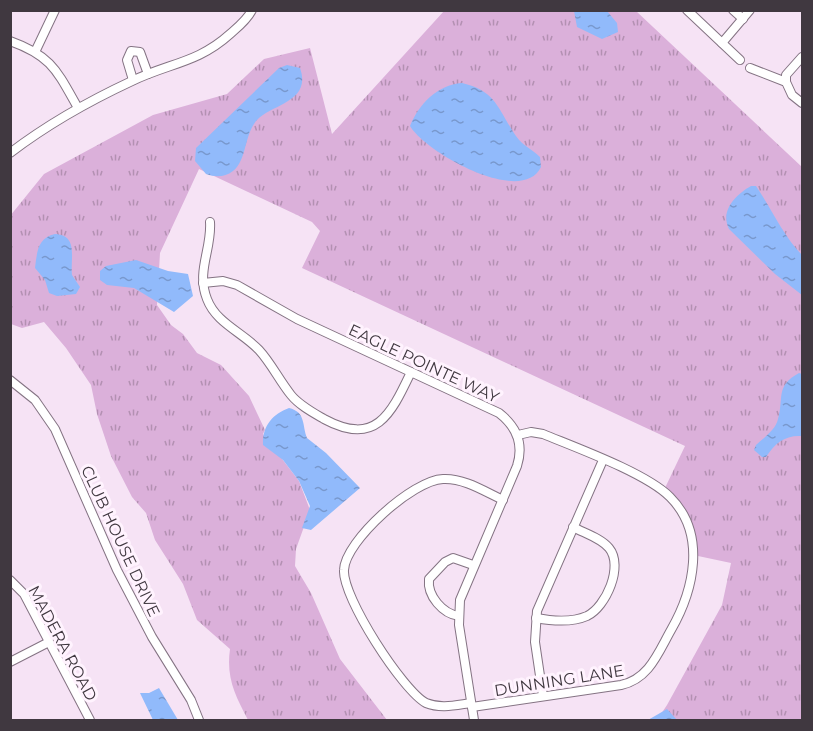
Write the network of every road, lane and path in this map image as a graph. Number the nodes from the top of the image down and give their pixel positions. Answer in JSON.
{"nodes":[{"id":1,"x":55,"y":10,"type":"edge"},
{"id":2,"x":252,"y":10,"type":"edge"},
{"id":3,"x":687,"y":10,"type":"edge"},
{"id":4,"x":702,"y":10,"type":"edge"},
{"id":5,"x":733,"y":10,"type":"edge"},
{"id":6,"x":750,"y":10,"type":"edge"},
{"id":7,"x":695,"y":18,"type":"junction"},
{"id":8,"x":743,"y":19,"type":"junction"},
{"id":9,"x":10,"y":41,"type":"edge"},
{"id":10,"x":722,"y":43,"type":"junction"},
{"id":11,"x":36,"y":50,"type":"junction"},
{"id":12,"x":802,"y":57,"type":"edge"},
{"id":13,"x":740,"y":60,"type":"dead end"},
{"id":14,"x":750,"y":68,"type":"dead end"},
{"id":15,"x":148,"y":74,"type":"junction"},
{"id":16,"x":133,"y":80,"type":"junction"},
{"id":17,"x":786,"y":82,"type":"junction"},
{"id":18,"x":802,"y":104,"type":"edge"},
{"id":19,"x":78,"y":108,"type":"junction"},
{"id":20,"x":10,"y":153,"type":"edge"},
{"id":21,"x":210,"y":222,"type":"dead end"},
{"id":22,"x":203,"y":283,"type":"junction"},
{"id":23,"x":411,"y":372,"type":"junction"},
{"id":24,"x":10,"y":380,"type":"edge"},
{"id":25,"x":518,"y":435,"type":"junction"},
{"id":26,"x":603,"y":460,"type":"junction"},
{"id":27,"x":502,"y":500,"type":"junction"},
{"id":28,"x":573,"y":527,"type":"junction"},
{"id":29,"x":473,"y":564,"type":"junction"},
{"id":30,"x":10,"y":580,"type":"edge"},
{"id":31,"x":459,"y":616,"type":"junction"},
{"id":32,"x":536,"y":618,"type":"junction"},
{"id":33,"x":49,"y":642,"type":"junction"},
{"id":34,"x":10,"y":662,"type":"edge"},
{"id":35,"x":543,"y":696,"type":"junction"},
{"id":36,"x":471,"y":705,"type":"junction"},
{"id":37,"x":90,"y":720,"type":"edge"},
{"id":38,"x":199,"y":720,"type":"edge"},
{"id":39,"x":474,"y":720,"type":"edge"}],
"edges":[{"from":1,"to":11,"type":"street"},
{"from":2,"to":15,"type":"street"},
{"from":3,"to":7,"type":"street"},
{"from":4,"to":7,"type":"street"},
{"from":5,"to":8,"type":"street"},
{"from":6,"to":8,"type":"street"},
{"from":7,"to":10,"type":"street"},
{"from":8,"to":10,"type":"street"},
{"from":9,"to":11,"type":"street"},
{"from":10,"to":13,"type":"street"},
{"from":11,"to":19,"type":"street"},
{"from":12,"to":17,"type":"street"},
{"from":14,"to":17,"type":"street"},
{"from":15,"to":16,"type":"street"},
{"from":15,"to":16,"type":"street"},
{"from":16,"to":19,"type":"street"},
{"from":17,"to":18,"type":"street"},
{"from":19,"to":20,"type":"street"},
{"from":21,"to":22,"type":"street"},
{"from":22,"to":23,"type":"street","name":"EAGLE POINTE WAY"},
{"from":22,"to":23,"type":"street"},
{"from":23,"to":25,"type":"street","name":"EAGLE POINTE WAY"},
{"from":24,"to":38,"type":"street","name":"CLUB HOUSE DRIVE"},
{"from":25,"to":26,"type":"street","name":"DUNNING LANE"},
{"from":25,"to":27,"type":"street"},
{"from":26,"to":28,"type":"street"},
{"from":26,"to":35,"type":"street","name":"DUNNING LANE"},
{"from":27,"to":29,"type":"street"},
{"from":27,"to":36,"type":"street","name":"DUNNING LANE"},
{"from":28,"to":32,"type":"street"},
{"from":28,"to":32,"type":"street"},
{"from":29,"to":31,"type":"street"},
{"from":29,"to":31,"type":"street"},
{"from":30,"to":33,"type":"street","name":"MADERA ROAD"},
{"from":31,"to":36,"type":"street"},
{"from":32,"to":35,"type":"street"},
{"from":33,"to":34,"type":"street"},
{"from":33,"to":37,"type":"street","name":"MADERA ROAD"},
{"from":35,"to":36,"type":"street","name":"DUNNING LANE"},
{"from":36,"to":39,"type":"street"}]}
